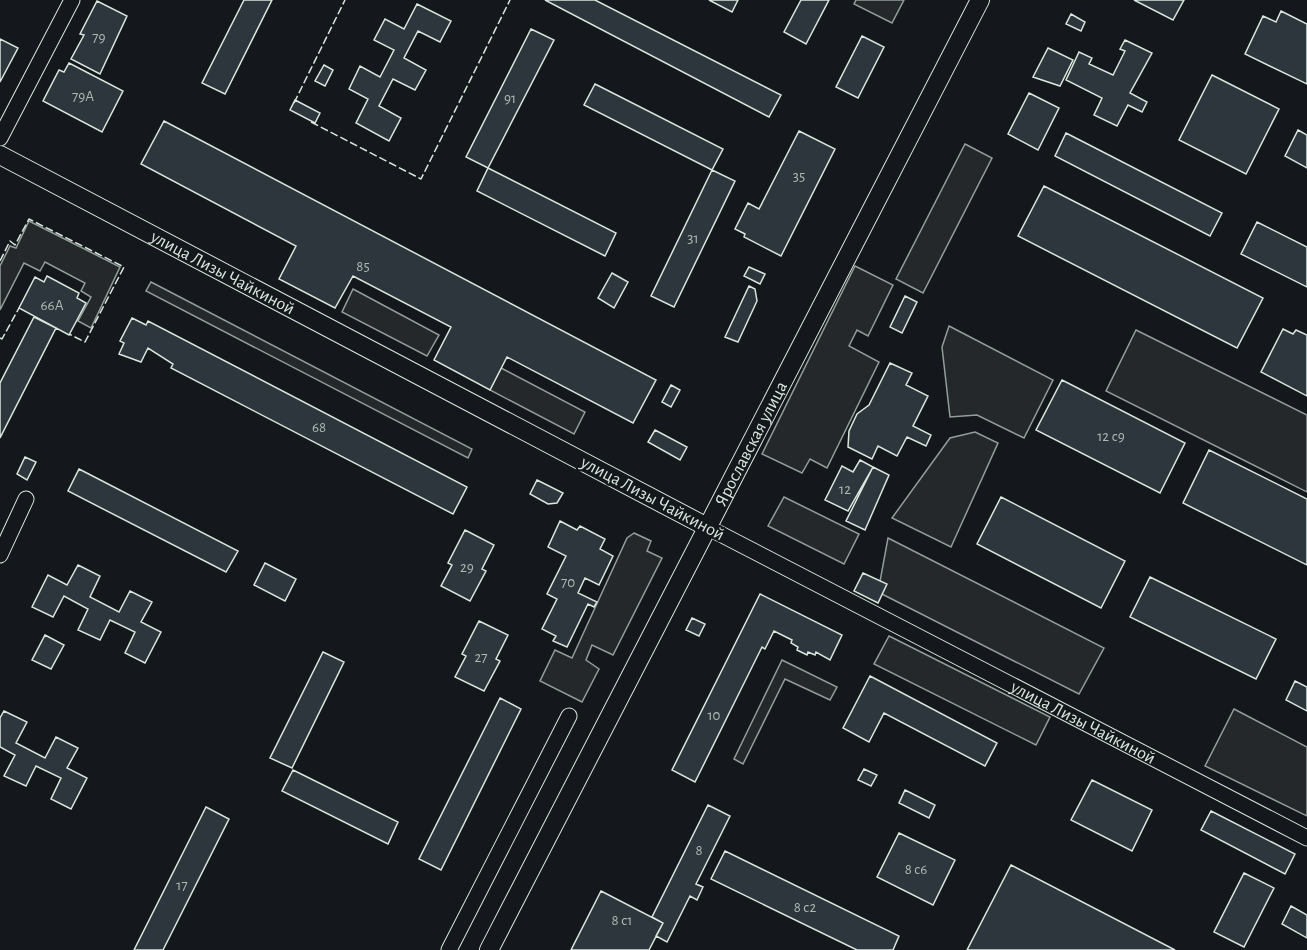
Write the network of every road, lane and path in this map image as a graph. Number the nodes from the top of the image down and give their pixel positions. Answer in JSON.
{"nodes":[{"id":1,"x":72,"y":0,"type":"edge"},
{"id":2,"x":980,"y":0,"type":"edge"},
{"id":3,"x":0,"y":138,"type":"edge"},
{"id":4,"x":0,"y":155,"type":"edge"},
{"id":5,"x":26,"y":500,"type":"dead end"},
{"id":6,"x":707,"y":527,"type":"junction"},
{"id":7,"x":0,"y":555,"type":"edge"},
{"id":8,"x":569,"y":716,"type":"dead end"},
{"id":9,"x":1307,"y":838,"type":"edge"},
{"id":10,"x":449,"y":950,"type":"edge"},
{"id":11,"x":489,"y":950,"type":"edge"}],
"edges":[{"from":1,"to":3,"type":"street"},
{"from":2,"to":6,"type":"main road","name":"Ярославская улица"},
{"from":4,"to":6,"type":"main road","name":"улица Лизы Чайкиной"},
{"from":5,"to":7,"type":"street"},
{"from":6,"to":9,"type":"street","name":"улица Лизы Чайкиной"},
{"from":6,"to":11,"type":"main road","name":"Ярославская улица"},
{"from":8,"to":10,"type":"street"}]}
